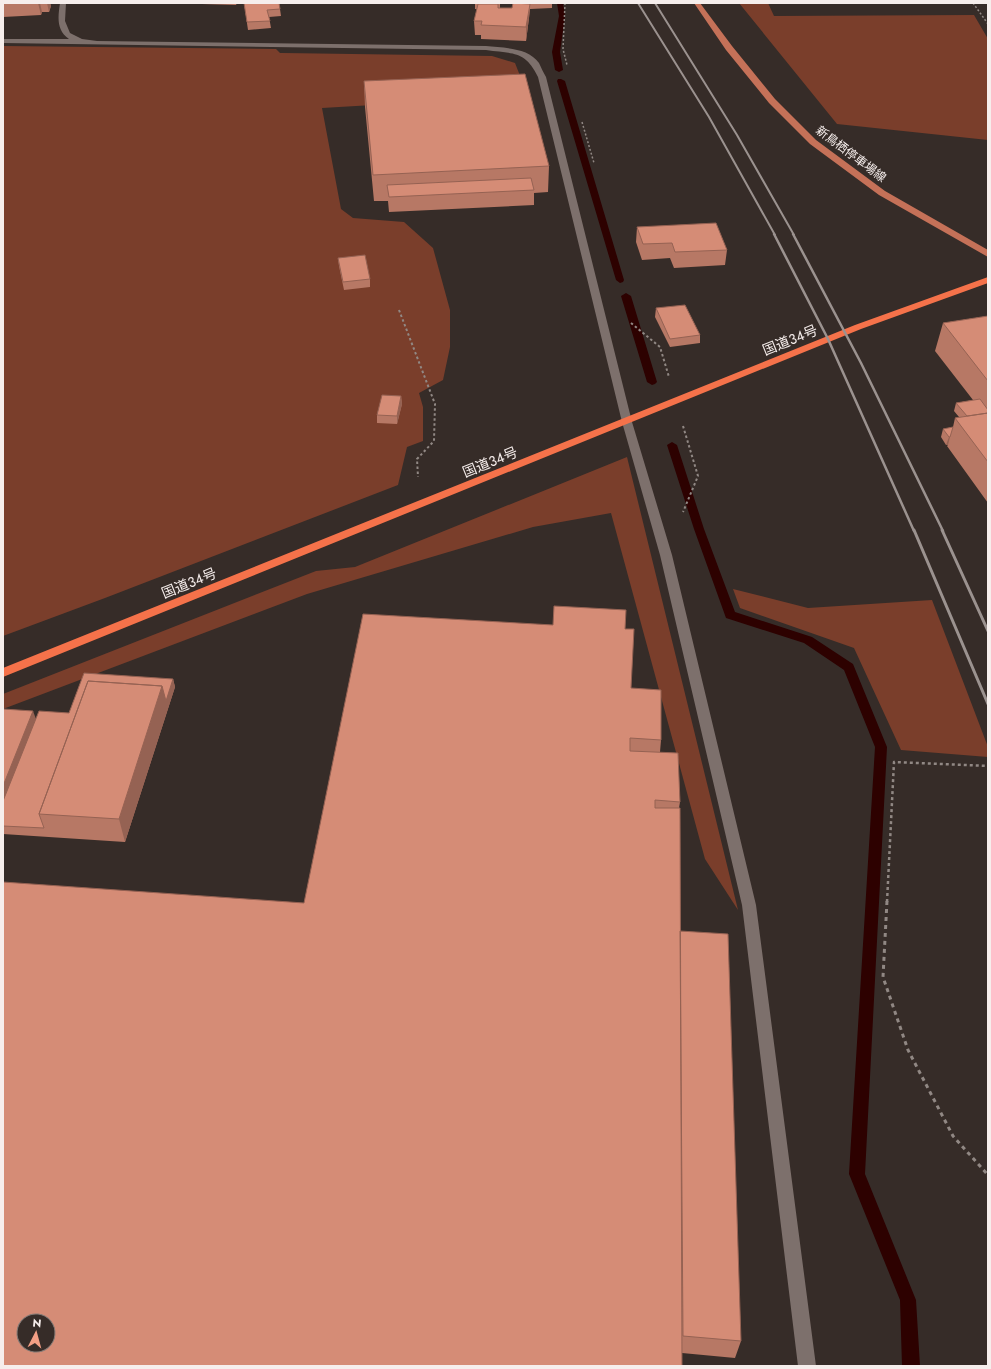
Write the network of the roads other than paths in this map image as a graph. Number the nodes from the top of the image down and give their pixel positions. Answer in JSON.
{"nodes":[{"id":1,"x":63,"y":3,"type":"edge"},
{"id":2,"x":697,"y":3,"type":"edge"},
{"id":3,"x":3,"y":41,"type":"edge"},
{"id":4,"x":82,"y":41,"type":"junction"},
{"id":5,"x":988,"y":254,"type":"edge"},
{"id":6,"x":988,"y":280,"type":"edge"},
{"id":7,"x":627,"y":422,"type":"junction"},
{"id":8,"x":3,"y":673,"type":"edge"},
{"id":9,"x":807,"y":1366,"type":"edge"}],
"edges":[{"from":1,"to":4,"type":"street"},
{"from":2,"to":5,"type":"main road","name":"新鳥栖停車場線"},
{"from":3,"to":4,"type":"street"},
{"from":4,"to":7,"type":"street"},
{"from":6,"to":7,"type":"highway","name":"国道34号"},
{"from":7,"to":8,"type":"highway","name":"国道34号"},
{"from":7,"to":9,"type":"street"}]}
